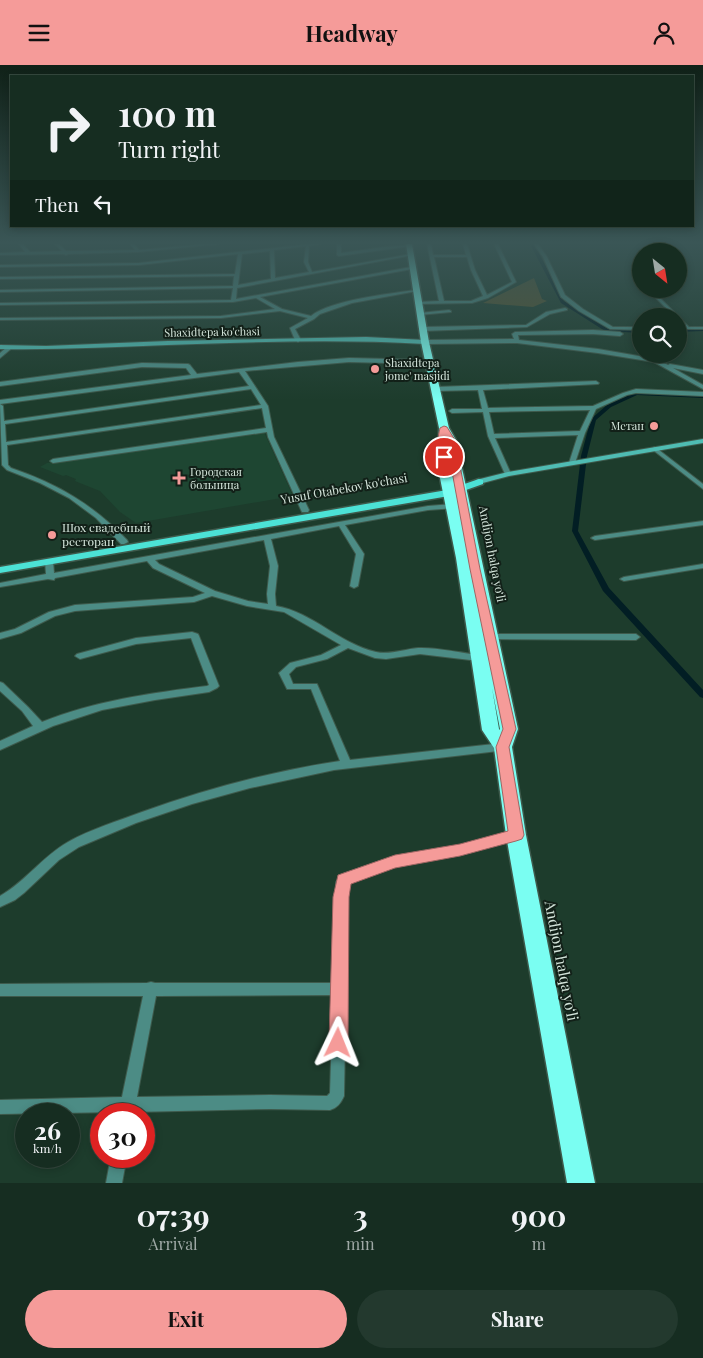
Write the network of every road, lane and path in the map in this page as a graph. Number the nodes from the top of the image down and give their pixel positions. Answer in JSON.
{"nodes":[{"id":1,"x":92,"y":296,"type":"edge"},
{"id":2,"x":234,"y":296,"type":"edge"},
{"id":3,"x":267,"y":296,"type":"edge"},
{"id":4,"x":385,"y":296,"type":"edge"},
{"id":5,"x":416,"y":296,"type":"edge"},
{"id":6,"x":441,"y":296,"type":"edge"},
{"id":7,"x":563,"y":296,"type":"edge"},
{"id":8,"x":486,"y":297,"type":"edge"},
{"id":9,"x":258,"y":298,"type":"junction"},
{"id":10,"x":658,"y":298,"type":"edge"},
{"id":11,"x":234,"y":301,"type":"junction"},
{"id":12,"x":88,"y":303,"type":"junction"},
{"id":13,"x":418,"y":303,"type":"junction"},
{"id":14,"x":442,"y":303,"type":"junction"},
{"id":15,"x":0,"y":304,"type":"edge"},
{"id":16,"x":667,"y":308,"type":"edge"},
{"id":17,"x":565,"y":309,"type":"dead end"},
{"id":18,"x":280,"y":310,"type":"junction"},
{"id":19,"x":449,"y":311,"type":"dead end"},
{"id":20,"x":420,"y":314,"type":"junction"},
{"id":21,"x":78,"y":317,"type":"junction"},
{"id":22,"x":312,"y":318,"type":"junction"},
{"id":23,"x":0,"y":319,"type":"edge"},
{"id":24,"x":688,"y":328,"type":"edge"},
{"id":25,"x":703,"y":328,"type":"edge"},
{"id":26,"x":422,"y":329,"type":"junction"},
{"id":27,"x":632,"y":329,"type":"edge"},
{"id":28,"x":632,"y":334,"type":"edge"},
{"id":29,"x":298,"y":340,"type":"junction"},
{"id":30,"x":517,"y":341,"type":"junction"},
{"id":31,"x":425,"y":342,"type":"junction"},
{"id":32,"x":0,"y":347,"type":"edge"},
{"id":33,"x":9,"y":347,"type":"junction"},
{"id":34,"x":0,"y":356,"type":"edge"},
{"id":35,"x":429,"y":362,"type":"junction"},
{"id":36,"x":664,"y":365,"type":"junction"},
{"id":37,"x":241,"y":370,"type":"junction"},
{"id":38,"x":703,"y":372,"type":"edge"},
{"id":39,"x":196,"y":376,"type":"junction"},
{"id":40,"x":596,"y":383,"type":"dead end"},
{"id":41,"x":0,"y":384,"type":"edge"},
{"id":42,"x":253,"y":387,"type":"junction"},
{"id":43,"x":703,"y":387,"type":"edge"},
{"id":44,"x":480,"y":388,"type":"junction"},
{"id":45,"x":435,"y":389,"type":"junction"},
{"id":46,"x":703,"y":394,"type":"edge"},
{"id":47,"x":0,"y":404,"type":"edge"},
{"id":48,"x":265,"y":406,"type":"junction"},
{"id":49,"x":594,"y":408,"type":"junction"},
{"id":50,"x":452,"y":411,"type":"dead end"},
{"id":51,"x":485,"y":411,"type":"junction"},
{"id":52,"x":1,"y":423,"type":"edge"},
{"id":53,"x":270,"y":430,"type":"junction"},
{"id":54,"x":582,"y":433,"type":"junction"},
{"id":55,"x":491,"y":436,"type":"junction"},
{"id":56,"x":703,"y":441,"type":"edge"},
{"id":57,"x":3,"y":444,"type":"junction"},
{"id":58,"x":655,"y":449,"type":"junction"},
{"id":59,"x":54,"y":461,"type":"dead end"},
{"id":60,"x":574,"y":463,"type":"junction"},
{"id":61,"x":2,"y":465,"type":"edge"},
{"id":62,"x":508,"y":474,"type":"junction"},
{"id":63,"x":478,"y":482,"type":"joint"},
{"id":64,"x":703,"y":487,"type":"edge"},
{"id":65,"x":454,"y":492,"type":"junction"},
{"id":66,"x":305,"y":510,"type":"junction"},
{"id":67,"x":703,"y":523,"type":"edge"},
{"id":68,"x":341,"y":524,"type":"junction"},
{"id":69,"x":267,"y":537,"type":"junction"},
{"id":70,"x":182,"y":538,"type":"junction"},
{"id":71,"x":595,"y":538,"type":"dead end"},
{"id":72,"x":124,"y":542,"type":"junction"},
{"id":73,"x":187,"y":552,"type":"junction"},
{"id":74,"x":150,"y":559,"type":"junction"},
{"id":75,"x":49,"y":561,"type":"junction"},
{"id":76,"x":0,"y":563,"type":"edge"},
{"id":77,"x":703,"y":566,"type":"edge"},
{"id":78,"x":0,"y":570,"type":"edge"},
{"id":79,"x":51,"y":577,"type":"junction"},
{"id":80,"x":624,"y":579,"type":"dead end"},
{"id":81,"x":0,"y":585,"type":"edge"},
{"id":82,"x":354,"y":585,"type":"dead end"},
{"id":83,"x":212,"y":593,"type":"junction"},
{"id":84,"x":272,"y":607,"type":"junction"},
{"id":85,"x":0,"y":636,"type":"edge"},
{"id":86,"x":489,"y":637,"type":"junction"},
{"id":87,"x":636,"y":637,"type":"dead end"},
{"id":88,"x":348,"y":645,"type":"junction"},
{"id":89,"x":80,"y":655,"type":"dead end"},
{"id":90,"x":478,"y":658,"type":"junction"},
{"id":91,"x":0,"y":685,"type":"edge"},
{"id":92,"x":40,"y":727,"type":"junction"},
{"id":93,"x":0,"y":747,"type":"edge"},
{"id":94,"x":503,"y":747,"type":"junction"},
{"id":95,"x":347,"y":765,"type":"junction"},
{"id":96,"x":516,"y":835,"type":"junction"},
{"id":97,"x":0,"y":902,"type":"edge"},
{"id":98,"x":151,"y":988,"type":"junction"},
{"id":99,"x":340,"y":989,"type":"junction"},
{"id":100,"x":0,"y":990,"type":"edge"},
{"id":101,"x":128,"y":1103,"type":"edge"},
{"id":102,"x":0,"y":1107,"type":"edge"},
{"id":103,"x":90,"y":1108,"type":"edge"},
{"id":104,"x":155,"y":1108,"type":"edge"},
{"id":105,"x":117,"y":1168,"type":"edge"},
{"id":106,"x":114,"y":1183,"type":"edge"},
{"id":107,"x":581,"y":1183,"type":"edge"}],
"edges":[{"from":1,"to":12,"type":"street"},
{"from":2,"to":11,"type":"street"},
{"from":3,"to":9,"type":"street"},
{"from":4,"to":22,"type":"street"},
{"from":5,"to":13,"type":"highway","name":"Andijon halqa yo‘li"},
{"from":6,"to":14,"type":"street"},
{"from":7,"to":27,"type":"street"},
{"from":8,"to":14,"type":"street"},
{"from":9,"to":11,"type":"street"},
{"from":9,"to":18,"type":"street"},
{"from":10,"to":16,"type":"street"},
{"from":11,"to":12,"type":"street"},
{"from":12,"to":15,"type":"street"},
{"from":12,"to":21,"type":"street"},
{"from":13,"to":14,"type":"street"},
{"from":13,"to":20,"type":"highway","name":"Andijon halqa yo‘li"},
{"from":17,"to":26,"type":"street"},
{"from":18,"to":21,"type":"street"},
{"from":18,"to":22,"type":"street"},
{"from":19,"to":20,"type":"street"},
{"from":20,"to":26,"type":"highway","name":"Andijon halqa yo‘li"},
{"from":21,"to":23,"type":"street"},
{"from":22,"to":29,"type":"street"},
{"from":24,"to":25,"type":"street"},
{"from":26,"to":31,"type":"highway","name":"Andijon halqa yo‘li"},
{"from":28,"to":30,"type":"street"},
{"from":29,"to":31,"type":"street","name":"Shaxidtepa ko'chasi"},
{"from":29,"to":33,"type":"street","name":"Shaxidtepa ko'chasi"},
{"from":30,"to":31,"type":"street"},
{"from":30,"to":36,"type":"street"},
{"from":31,"to":35,"type":"highway","name":"Andijon halqa yo‘li"},
{"from":32,"to":33,"type":"street","name":"Shaxidtepa ko'chasi"},
{"from":33,"to":34,"type":"street"},
{"from":35,"to":37,"type":"street"},
{"from":35,"to":45,"type":"highway","name":"Andijon halqa yo‘li"},
{"from":36,"to":38,"type":"street"},
{"from":36,"to":43,"type":"street"},
{"from":37,"to":39,"type":"street"},
{"from":37,"to":42,"type":"street"},
{"from":39,"to":41,"type":"street"},
{"from":39,"to":47,"type":"street"},
{"from":40,"to":44,"type":"street"},
{"from":42,"to":48,"type":"street"},
{"from":42,"to":52,"type":"street"},
{"from":44,"to":45,"type":"street"},
{"from":44,"to":51,"type":"street"},
{"from":45,"to":65,"type":"highway","name":"Andijon halqa yo‘li"},
{"from":46,"to":49,"type":"street"},
{"from":47,"to":52,"type":"street"},
{"from":48,"to":53,"type":"street"},
{"from":48,"to":57,"type":"street"},
{"from":49,"to":51,"type":"street"},
{"from":49,"to":54,"type":"street"},
{"from":50,"to":51,"type":"street"},
{"from":51,"to":55,"type":"street"},
{"from":52,"to":57,"type":"street"},
{"from":53,"to":59,"type":"street"},
{"from":53,"to":66,"type":"street"},
{"from":54,"to":55,"type":"street"},
{"from":54,"to":60,"type":"street"},
{"from":55,"to":62,"type":"street"},
{"from":56,"to":58,"type":"street"},
{"from":57,"to":61,"type":"street"},
{"from":58,"to":60,"type":"street"},
{"from":58,"to":64,"type":"street"},
{"from":60,"to":62,"type":"street"},
{"from":61,"to":72,"type":"street"},
{"from":62,"to":63,"type":"street"},
{"from":63,"to":65,"type":"main road","name":"Yusuf Otabekov ko'chasi"},
{"from":65,"to":66,"type":"main road","name":"Yusuf Otabekov ko'chasi"},
{"from":65,"to":68,"type":"street"},
{"from":65,"to":70,"type":"main road","name":"Yusuf Otabekov ko'chasi"},
{"from":65,"to":86,"type":"highway","name":"Andijon halqa yo‘li"},
{"from":65,"to":90,"type":"highway","name":"Andijon halqa yo‘li"},
{"from":66,"to":72,"type":"main road","name":"Yusuf Otabekov ko'chasi"},
{"from":67,"to":71,"type":"street"},
{"from":68,"to":69,"type":"street"},
{"from":68,"to":82,"type":"street"},
{"from":69,"to":73,"type":"street"},
{"from":69,"to":84,"type":"street"},
{"from":70,"to":73,"type":"street"},
{"from":70,"to":75,"type":"main road","name":"Yusuf Otabekov ko'chasi"},
{"from":72,"to":76,"type":"main road","name":"Yusuf Otabekov ko'chasi"},
{"from":73,"to":74,"type":"street"},
{"from":74,"to":79,"type":"street"},
{"from":74,"to":83,"type":"street"},
{"from":75,"to":78,"type":"main road","name":"Yusuf Otabekov ko'chasi"},
{"from":75,"to":79,"type":"street"},
{"from":77,"to":80,"type":"street"},
{"from":79,"to":81,"type":"street"},
{"from":83,"to":84,"type":"street"},
{"from":83,"to":85,"type":"street"},
{"from":84,"to":88,"type":"street"},
{"from":86,"to":87,"type":"street"},
{"from":86,"to":94,"type":"highway","name":"Andijon halqa yo‘li"},
{"from":88,"to":90,"type":"street"},
{"from":88,"to":95,"type":"street"},
{"from":89,"to":92,"type":"street"},
{"from":90,"to":94,"type":"highway","name":"Andijon halqa yo‘li"},
{"from":91,"to":92,"type":"street"},
{"from":92,"to":93,"type":"street"},
{"from":94,"to":95,"type":"street"},
{"from":94,"to":96,"type":"highway","name":"Andijon halqa yo‘li"},
{"from":95,"to":97,"type":"street"},
{"from":96,"to":99,"type":"street"},
{"from":96,"to":107,"type":"highway","name":"Andijon halqa yo‘li"},
{"from":98,"to":99,"type":"street"},
{"from":98,"to":100,"type":"street"},
{"from":98,"to":101,"type":"street"},
{"from":99,"to":104,"type":"street"},
{"from":102,"to":103,"type":"street"},
{"from":105,"to":106,"type":"street"}]}
